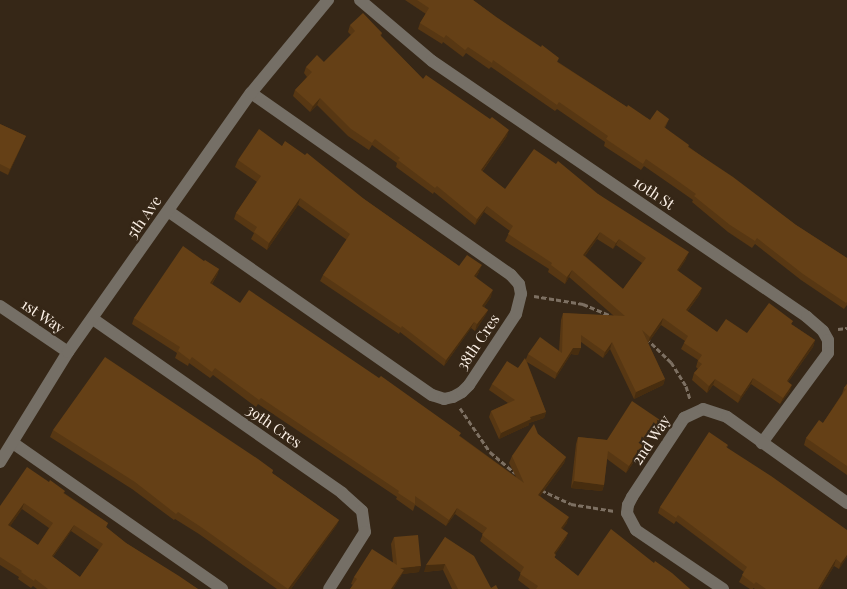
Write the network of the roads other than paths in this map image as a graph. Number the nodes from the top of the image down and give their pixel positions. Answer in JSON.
{"nodes":[{"id":1,"x":328,"y":0,"type":"edge"},
{"id":2,"x":360,"y":0,"type":"edge"},
{"id":3,"x":251,"y":93,"type":"junction"},
{"id":4,"x":168,"y":211,"type":"junction"},
{"id":5,"x":0,"y":306,"type":"edge"},
{"id":6,"x":93,"y":318,"type":"junction"},
{"id":7,"x":68,"y":352,"type":"junction"},
{"id":8,"x":12,"y":443,"type":"junction"},
{"id":9,"x":762,"y":443,"type":"junction"},
{"id":10,"x":0,"y":462,"type":"edge"},
{"id":11,"x":847,"y":504,"type":"edge"},
{"id":12,"x":222,"y":589,"type":"edge"},
{"id":13,"x":329,"y":589,"type":"edge"},
{"id":14,"x":723,"y":589,"type":"edge"}],
"edges":[{"from":1,"to":3,"type":"street","name":"5th Ave"},
{"from":2,"to":9,"type":"street","name":"10th St"},
{"from":3,"to":4,"type":"street","name":"5th Ave"},
{"from":3,"to":4,"type":"street","name":"38th Cres"},
{"from":4,"to":6,"type":"street","name":"5th Ave"},
{"from":5,"to":7,"type":"street","name":"1st Way"},
{"from":6,"to":7,"type":"street","name":"5th Ave"},
{"from":6,"to":13,"type":"street","name":"39th Cres"},
{"from":7,"to":8,"type":"street","name":"5th Ave"},
{"from":8,"to":10,"type":"street","name":"5th Ave"},
{"from":8,"to":12,"type":"street"},
{"from":9,"to":11,"type":"street","name":"2nd Way"},
{"from":9,"to":14,"type":"street","name":"2nd Way"}]}
